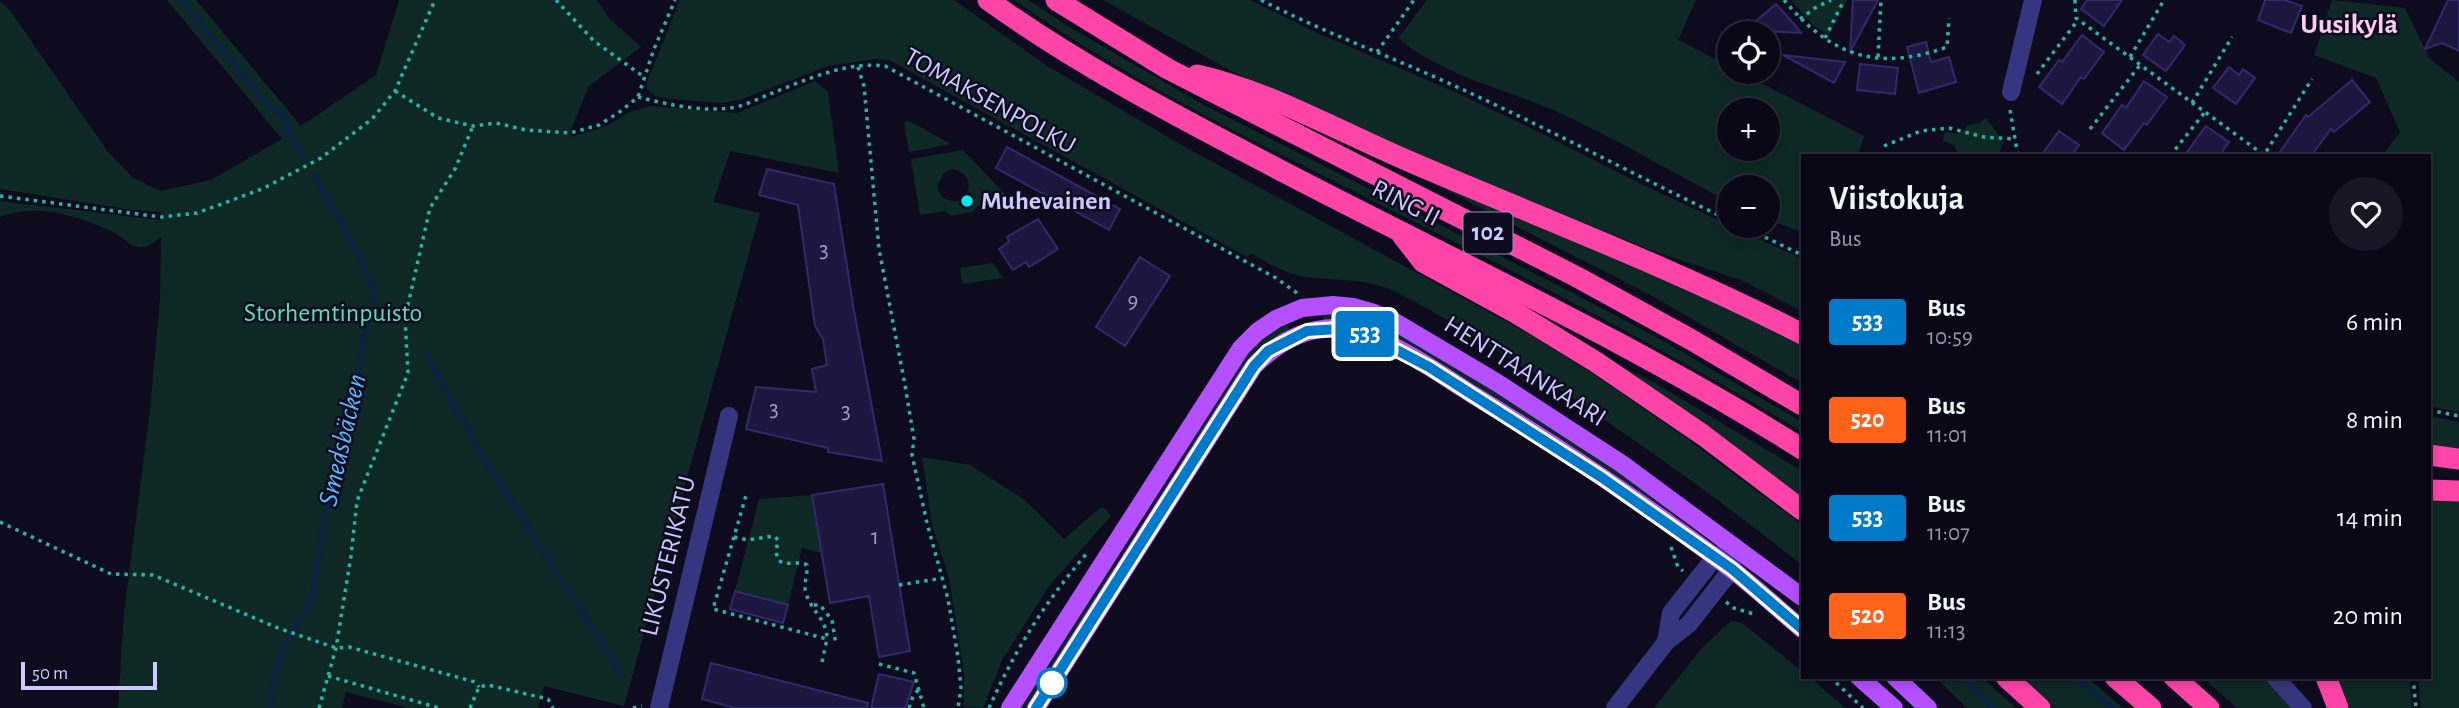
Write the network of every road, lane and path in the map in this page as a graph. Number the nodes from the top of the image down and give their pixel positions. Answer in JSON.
{"nodes":[{"id":1,"x":435,"y":0,"type":"edge"},
{"id":2,"x":556,"y":0,"type":"edge"},
{"id":3,"x":675,"y":0,"type":"edge"},
{"id":4,"x":988,"y":0,"type":"edge"},
{"id":5,"x":1056,"y":0,"type":"edge"},
{"id":6,"x":1414,"y":0,"type":"edge"},
{"id":7,"x":1784,"y":0,"type":"edge"},
{"id":8,"x":1831,"y":0,"type":"edge"},
{"id":9,"x":1844,"y":0,"type":"edge"},
{"id":10,"x":1881,"y":0,"type":"edge"},
{"id":11,"x":2033,"y":0,"type":"edge"},
{"id":12,"x":2075,"y":0,"type":"edge"},
{"id":13,"x":2164,"y":0,"type":"edge"},
{"id":14,"x":1262,"y":1,"type":"edge"},
{"id":15,"x":1949,"y":18,"type":"dead end"},
{"id":16,"x":1800,"y":19,"type":"junction"},
{"id":17,"x":2078,"y":20,"type":"junction"},
{"id":18,"x":2232,"y":37,"type":"dead end"},
{"id":19,"x":1825,"y":38,"type":"junction"},
{"id":20,"x":1377,"y":52,"type":"junction"},
{"id":21,"x":1878,"y":57,"type":"junction"},
{"id":22,"x":2130,"y":57,"type":"junction"},
{"id":23,"x":2140,"y":65,"type":"junction"},
{"id":24,"x":858,"y":67,"type":"junction"},
{"id":25,"x":1168,"y":69,"type":"junction"},
{"id":26,"x":2037,"y":74,"type":"dead end"},
{"id":27,"x":644,"y":77,"type":"junction"},
{"id":28,"x":2312,"y":79,"type":"dead end"},
{"id":29,"x":395,"y":91,"type":"junction"},
{"id":30,"x":2011,"y":92,"type":"joint"},
{"id":31,"x":638,"y":97,"type":"junction"},
{"id":32,"x":2192,"y":103,"type":"junction"},
{"id":33,"x":2205,"y":112,"type":"junction"},
{"id":34,"x":473,"y":126,"type":"junction"},
{"id":35,"x":2090,"y":130,"type":"dead end"},
{"id":36,"x":2015,"y":139,"type":"junction"},
{"id":37,"x":1884,"y":146,"type":"dead end"},
{"id":38,"x":2018,"y":154,"type":"edge"},
{"id":39,"x":2172,"y":154,"type":"edge"},
{"id":40,"x":2263,"y":154,"type":"edge"},
{"id":41,"x":2265,"y":154,"type":"edge"},
{"id":42,"x":0,"y":196,"type":"edge"},
{"id":43,"x":1717,"y":214,"type":"edge"},
{"id":44,"x":1398,"y":231,"type":"junction"},
{"id":45,"x":1768,"y":238,"type":"edge"},
{"id":46,"x":1801,"y":254,"type":"edge"},
{"id":47,"x":1290,"y":298,"type":"dead end"},
{"id":48,"x":1801,"y":334,"type":"edge"},
{"id":49,"x":1801,"y":404,"type":"edge"},
{"id":50,"x":2431,"y":410,"type":"edge"},
{"id":51,"x":729,"y":416,"type":"dead end"},
{"id":52,"x":2459,"y":416,"type":"edge"},
{"id":53,"x":1801,"y":448,"type":"edge"},
{"id":54,"x":2431,"y":455,"type":"edge"},
{"id":55,"x":2459,"y":459,"type":"edge"},
{"id":56,"x":2431,"y":489,"type":"edge"},
{"id":57,"x":2459,"y":491,"type":"edge"},
{"id":58,"x":747,"y":492,"type":"dead end"},
{"id":59,"x":1801,"y":509,"type":"edge"},
{"id":60,"x":0,"y":522,"type":"edge"},
{"id":61,"x":734,"y":537,"type":"junction"},
{"id":62,"x":1662,"y":540,"type":"dead end"},
{"id":63,"x":1734,"y":546,"type":"junction"},
{"id":64,"x":1090,"y":549,"type":"dead end"},
{"id":65,"x":1715,"y":557,"type":"junction"},
{"id":66,"x":1732,"y":569,"type":"junction"},
{"id":67,"x":943,"y":579,"type":"junction"},
{"id":68,"x":1695,"y":580,"type":"junction"},
{"id":69,"x":899,"y":585,"type":"dead end"},
{"id":70,"x":1713,"y":594,"type":"junction"},
{"id":71,"x":1801,"y":596,"type":"edge"},
{"id":72,"x":812,"y":605,"type":"junction"},
{"id":73,"x":1762,"y":620,"type":"dead end"},
{"id":74,"x":1801,"y":628,"type":"edge"},
{"id":75,"x":827,"y":639,"type":"junction"},
{"id":76,"x":1666,"y":642,"type":"junction"},
{"id":77,"x":836,"y":645,"type":"dead end"},
{"id":78,"x":336,"y":648,"type":"junction"},
{"id":79,"x":822,"y":662,"type":"dead end"},
{"id":80,"x":879,"y":664,"type":"dead end"},
{"id":81,"x":328,"y":676,"type":"junction"},
{"id":82,"x":1832,"y":679,"type":"edge"},
{"id":83,"x":1861,"y":679,"type":"edge"},
{"id":84,"x":1897,"y":679,"type":"edge"},
{"id":85,"x":2008,"y":679,"type":"edge"},
{"id":86,"x":2117,"y":679,"type":"edge"},
{"id":87,"x":2176,"y":679,"type":"edge"},
{"id":88,"x":2277,"y":679,"type":"edge"},
{"id":89,"x":2327,"y":679,"type":"edge"},
{"id":90,"x":2413,"y":679,"type":"edge"},
{"id":91,"x":479,"y":687,"type":"junction"},
{"id":92,"x":920,"y":688,"type":"junction"},
{"id":93,"x":319,"y":708,"type":"edge"},
{"id":94,"x":439,"y":708,"type":"edge"},
{"id":95,"x":470,"y":708,"type":"edge"},
{"id":96,"x":553,"y":708,"type":"edge"},
{"id":97,"x":659,"y":708,"type":"edge"},
{"id":98,"x":909,"y":708,"type":"edge"},
{"id":99,"x":924,"y":708,"type":"edge"},
{"id":100,"x":958,"y":708,"type":"edge"},
{"id":101,"x":989,"y":708,"type":"edge"},
{"id":102,"x":1010,"y":708,"type":"edge"},
{"id":103,"x":1036,"y":708,"type":"edge"},
{"id":104,"x":1615,"y":708,"type":"edge"},
{"id":105,"x":1863,"y":708,"type":"edge"},
{"id":106,"x":1894,"y":708,"type":"edge"},
{"id":107,"x":1928,"y":708,"type":"edge"},
{"id":108,"x":2040,"y":708,"type":"edge"},
{"id":109,"x":2151,"y":708,"type":"edge"},
{"id":110,"x":2209,"y":708,"type":"edge"},
{"id":111,"x":2304,"y":708,"type":"edge"},
{"id":112,"x":2338,"y":708,"type":"edge"},
{"id":113,"x":2416,"y":708,"type":"edge"}],
"edges":[{"from":1,"to":29,"type":"path"},
{"from":2,"to":27,"type":"path"},
{"from":3,"to":27,"type":"path"},
{"from":4,"to":44,"type":"highway","name":"RING II","number":"102"},
{"from":5,"to":25,"type":"highway","name":"RING II","number":"102"},
{"from":6,"to":20,"type":"path"},
{"from":7,"to":16,"type":"path"},
{"from":8,"to":16,"type":"path"},
{"from":9,"to":19,"type":"path"},
{"from":10,"to":21,"type":"path"},
{"from":11,"to":30,"type":"street"},
{"from":12,"to":17,"type":"path"},
{"from":13,"to":22,"type":"path"},
{"from":14,"to":20,"type":"path"},
{"from":15,"to":21,"type":"path"},
{"from":16,"to":19,"type":"path"},
{"from":17,"to":22,"type":"path"},
{"from":17,"to":26,"type":"path"},
{"from":18,"to":32,"type":"path"},
{"from":19,"to":21,"type":"path"},
{"from":20,"to":43,"type":"path"},
{"from":22,"to":23,"type":"path"},
{"from":23,"to":32,"type":"path"},
{"from":23,"to":35,"type":"path"},
{"from":24,"to":31,"type":"path","name":"TOMAKSENPOLKU"},
{"from":24,"to":47,"type":"path","name":"TOMAKSENPOLKU"},
{"from":24,"to":67,"type":"path"},
{"from":25,"to":48,"type":"highway"},
{"from":25,"to":49,"type":"highway","name":"RING II","number":"102"},
{"from":27,"to":31,"type":"path"},
{"from":28,"to":41,"type":"path"},
{"from":29,"to":34,"type":"path"},
{"from":29,"to":42,"type":"path"},
{"from":30,"to":36,"type":"path"},
{"from":31,"to":34,"type":"path"},
{"from":32,"to":33,"type":"path"},
{"from":33,"to":39,"type":"path"},
{"from":33,"to":40,"type":"path"},
{"from":34,"to":78,"type":"path"},
{"from":36,"to":37,"type":"path"},
{"from":36,"to":38,"type":"path"},
{"from":44,"to":53,"type":"highway","name":"RING II","number":"102"},
{"from":44,"to":59,"type":"highway"},
{"from":45,"to":46,"type":"path"},
{"from":50,"to":52,"type":"path"},
{"from":51,"to":97,"type":"street","name":"LIKUSTERIKATU"},
{"from":54,"to":55,"type":"highway"},
{"from":56,"to":57,"type":"highway"},
{"from":58,"to":61,"type":"path"},
{"from":60,"to":78,"type":"path"},
{"from":61,"to":72,"type":"path"},
{"from":61,"to":75,"type":"path"},
{"from":62,"to":68,"type":"path"},
{"from":63,"to":65,"type":"street"},
{"from":63,"to":66,"type":"street"},
{"from":63,"to":71,"type":"main road","name":"HENTTAANKAARI"},
{"from":63,"to":102,"type":"main road","name":"HENTTAANKAARI"},
{"from":64,"to":101,"type":"path"},
{"from":65,"to":66,"type":"main road","name":"HENTTAANKAARI"},
{"from":65,"to":68,"type":"street"},
{"from":65,"to":103,"type":"main road","name":"HENTTAANKAARI"},
{"from":66,"to":70,"type":"street"},
{"from":66,"to":74,"type":"main road","name":"HENTTAANKAARI"},
{"from":67,"to":69,"type":"path"},
{"from":67,"to":100,"type":"path"},
{"from":68,"to":76,"type":"street"},
{"from":70,"to":73,"type":"path"},
{"from":70,"to":76,"type":"street"},
{"from":72,"to":75,"type":"path"},
{"from":72,"to":77,"type":"path"},
{"from":75,"to":79,"type":"path"},
{"from":76,"to":104,"type":"street"},
{"from":78,"to":81,"type":"path"},
{"from":78,"to":91,"type":"path"},
{"from":80,"to":92,"type":"path"},
{"from":81,"to":93,"type":"path"},
{"from":81,"to":94,"type":"path"},
{"from":82,"to":105,"type":"path"},
{"from":83,"to":106,"type":"main road"},
{"from":84,"to":107,"type":"main road"},
{"from":85,"to":108,"type":"highway"},
{"from":86,"to":109,"type":"highway"},
{"from":87,"to":110,"type":"highway"},
{"from":88,"to":111,"type":"street"},
{"from":89,"to":112,"type":"highway"},
{"from":90,"to":113,"type":"path"},
{"from":91,"to":95,"type":"path"},
{"from":91,"to":96,"type":"path"},
{"from":92,"to":98,"type":"path"},
{"from":92,"to":99,"type":"path"}]}
